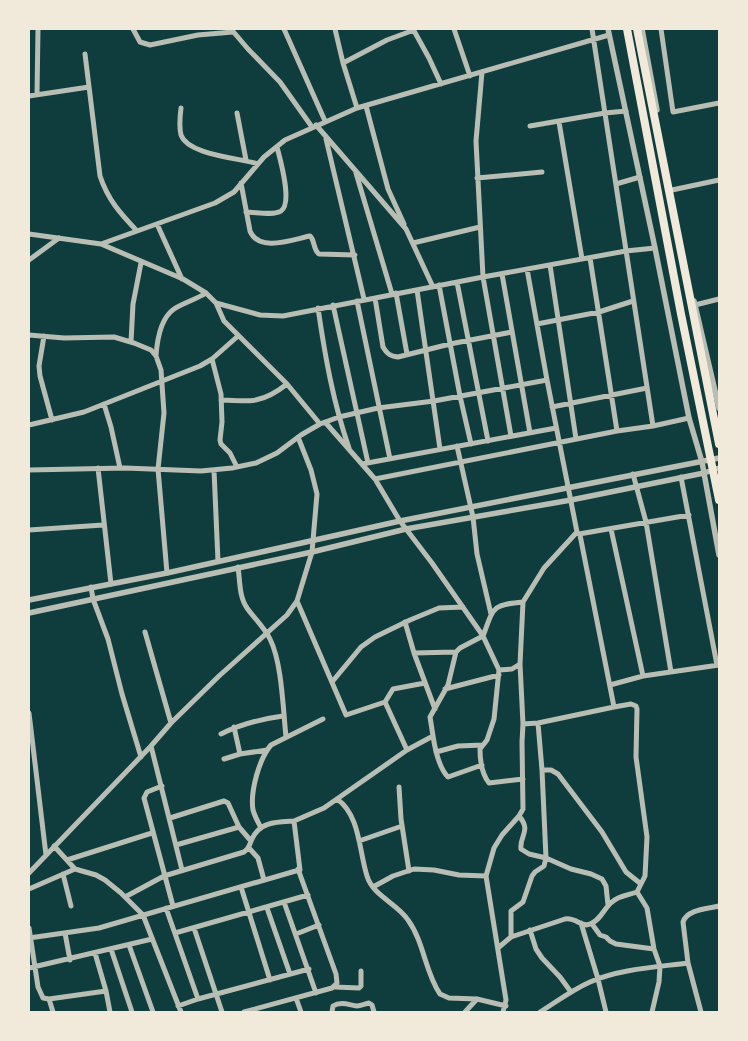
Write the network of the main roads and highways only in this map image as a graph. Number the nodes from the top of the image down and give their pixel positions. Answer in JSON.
{"nodes":[{"id":1,"x":627,"y":29,"type":"edge"},
{"id":2,"x":637,"y":29,"type":"edge"},
{"id":3,"x":719,"y":444,"type":"edge"},
{"id":4,"x":719,"y":500,"type":"edge"}],
"edges":[{"from":1,"to":4,"type":"highway"},
{"from":2,"to":3,"type":"highway"}]}
